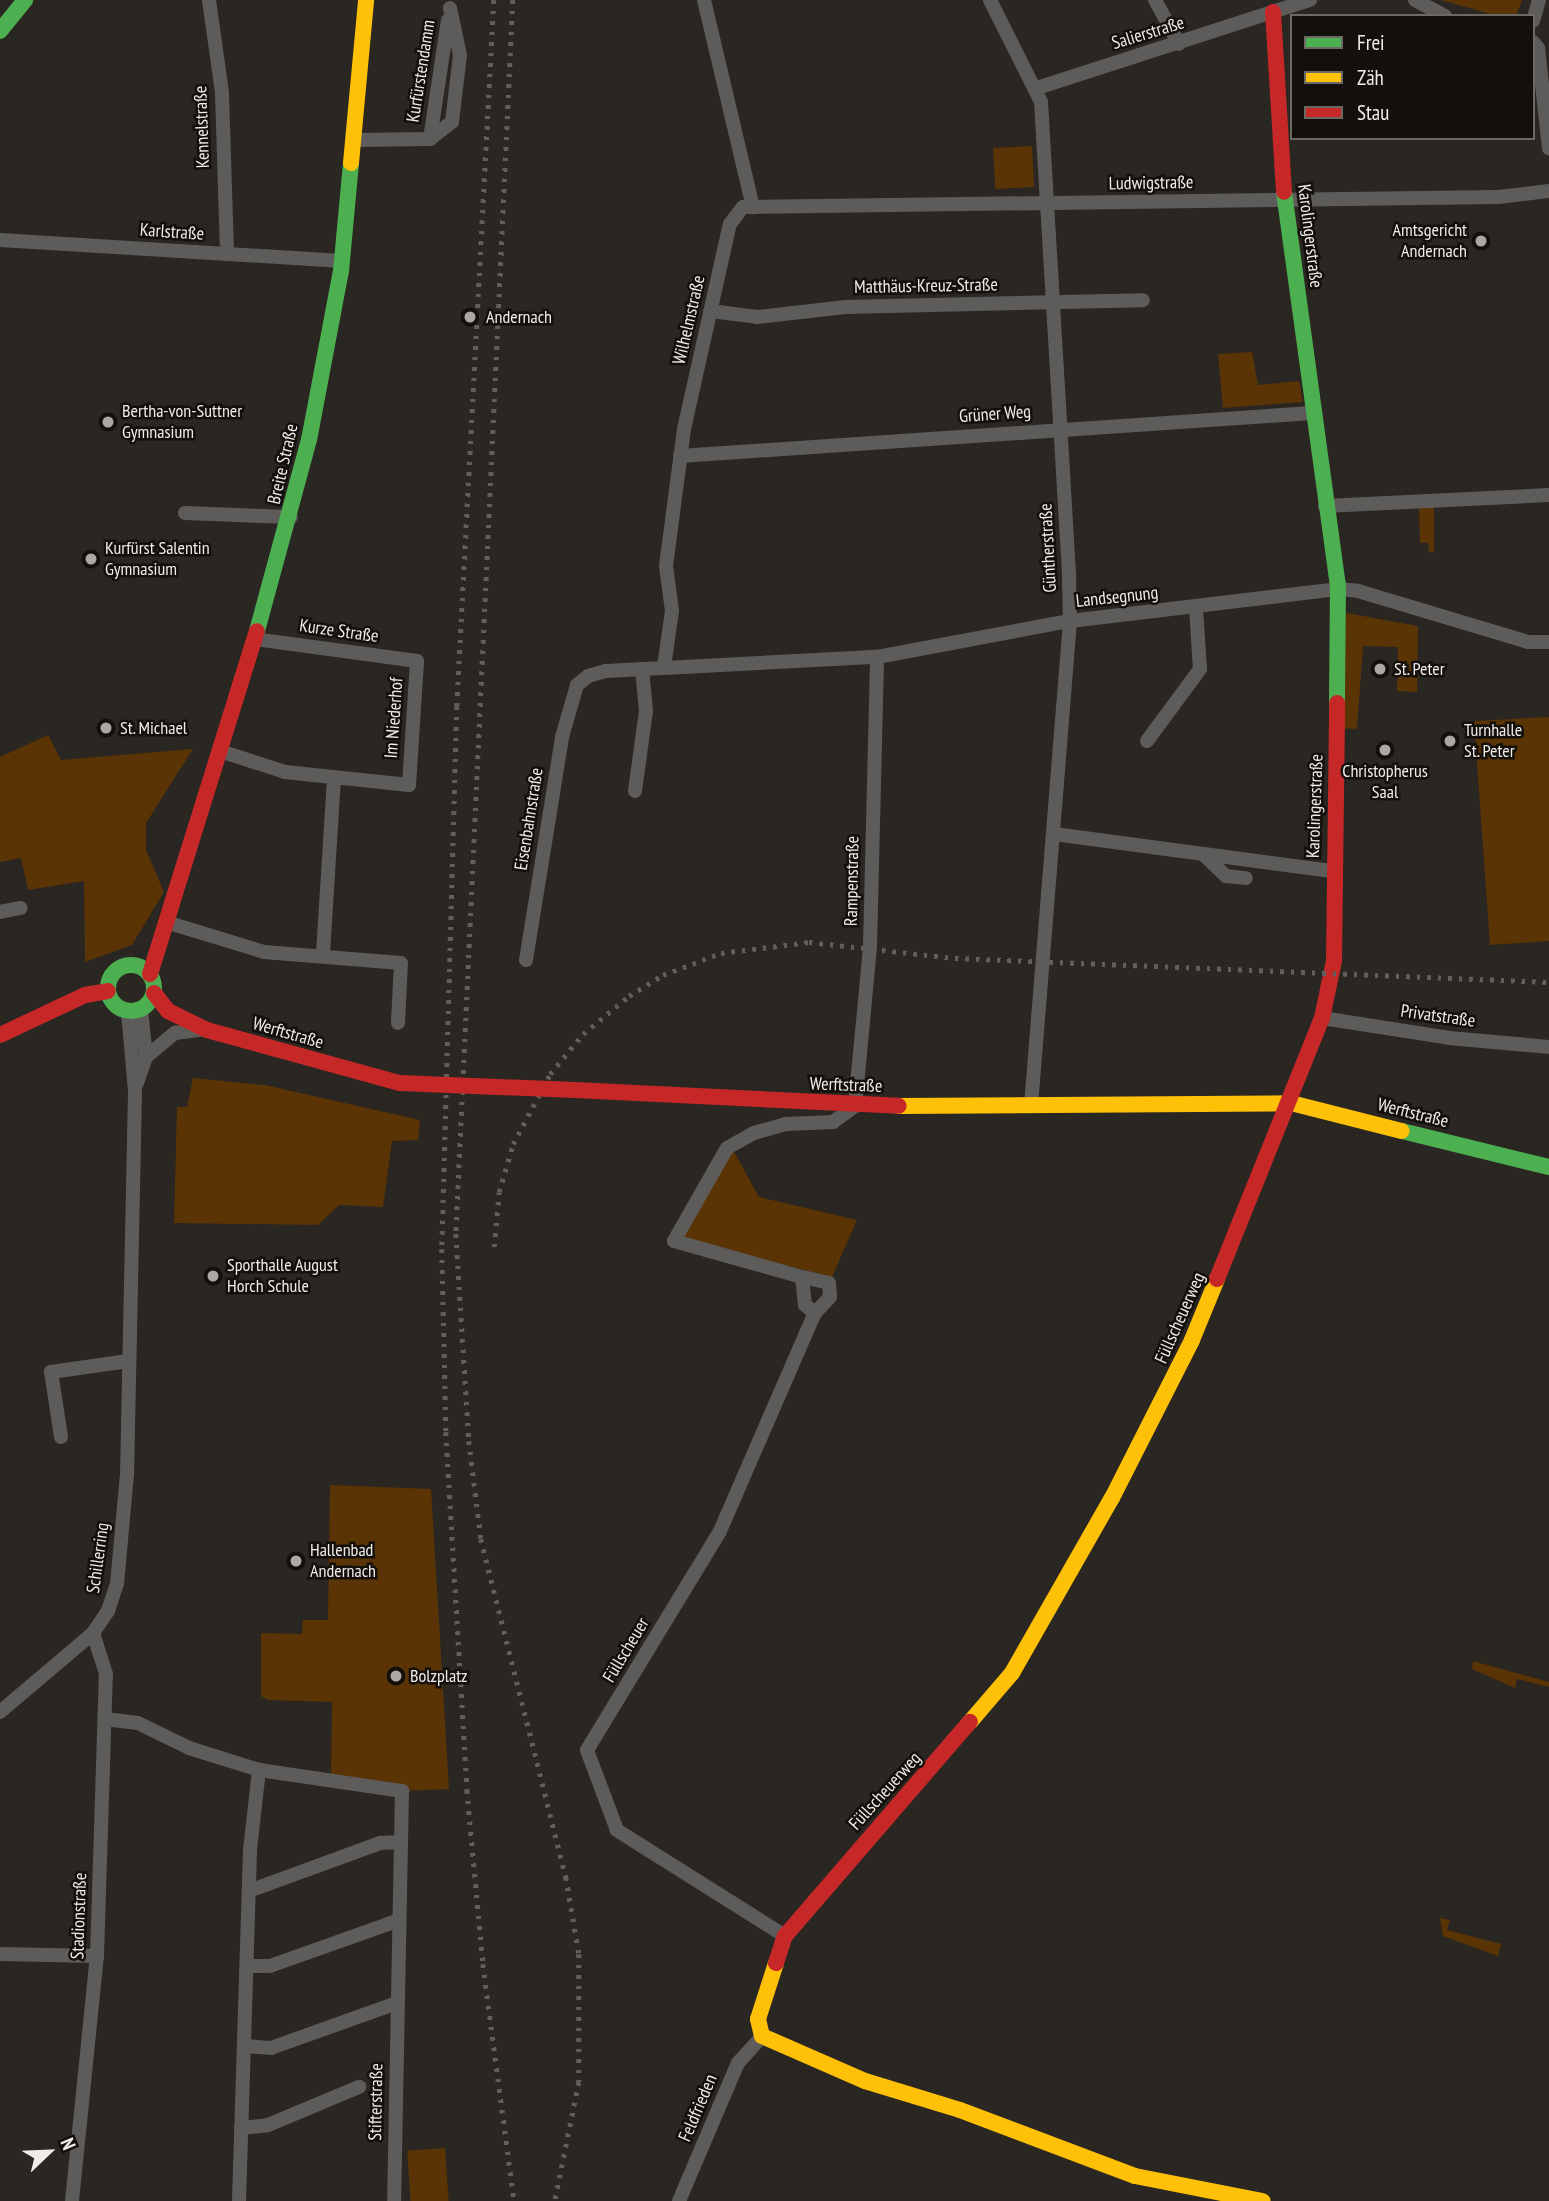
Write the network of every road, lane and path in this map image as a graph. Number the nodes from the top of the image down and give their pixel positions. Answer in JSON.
{"nodes":[{"id":1,"x":24,"y":0,"type":"edge"},
{"id":2,"x":209,"y":0,"type":"edge"},
{"id":3,"x":366,"y":0,"type":"edge"},
{"id":4,"x":705,"y":0,"type":"edge"},
{"id":5,"x":990,"y":0,"type":"edge"},
{"id":6,"x":1154,"y":0,"type":"edge"},
{"id":7,"x":1310,"y":0,"type":"edge"},
{"id":8,"x":1416,"y":0,"type":"edge"},
{"id":9,"x":450,"y":4,"type":"edge"},
{"id":10,"x":1273,"y":12,"type":"junction"},
{"id":11,"x":1441,"y":14,"type":"edge"},
{"id":12,"x":0,"y":31,"type":"edge"},
{"id":13,"x":1179,"y":44,"type":"junction"},
{"id":14,"x":1535,"y":44,"type":"edge"},
{"id":15,"x":1037,"y":88,"type":"junction"},
{"id":16,"x":354,"y":140,"type":"junction"},
{"id":17,"x":1549,"y":148,"type":"edge"},
{"id":18,"x":1549,"y":191,"type":"edge"},
{"id":19,"x":1284,"y":200,"type":"junction"},
{"id":20,"x":1047,"y":204,"type":"junction"},
{"id":21,"x":753,"y":206,"type":"junction"},
{"id":22,"x":0,"y":240,"type":"edge"},
{"id":23,"x":227,"y":254,"type":"junction"},
{"id":24,"x":342,"y":261,"type":"junction"},
{"id":25,"x":1143,"y":300,"type":"dead end"},
{"id":26,"x":1052,"y":303,"type":"junction"},
{"id":27,"x":711,"y":311,"type":"junction"},
{"id":28,"x":1312,"y":413,"type":"junction"},
{"id":29,"x":1061,"y":428,"type":"junction"},
{"id":30,"x":680,"y":456,"type":"junction"},
{"id":31,"x":1549,"y":495,"type":"edge"},
{"id":32,"x":1325,"y":506,"type":"junction"},
{"id":33,"x":185,"y":513,"type":"dead end"},
{"id":34,"x":291,"y":517,"type":"junction"},
{"id":35,"x":1337,"y":589,"type":"junction"},
{"id":36,"x":1196,"y":608,"type":"junction"},
{"id":37,"x":1070,"y":621,"type":"junction"},
{"id":38,"x":255,"y":639,"type":"junction"},
{"id":39,"x":1549,"y":642,"type":"edge"},
{"id":40,"x":877,"y":657,"type":"junction"},
{"id":41,"x":417,"y":661,"type":"joint"},
{"id":42,"x":664,"y":667,"type":"junction"},
{"id":43,"x":642,"y":668,"type":"junction"},
{"id":44,"x":577,"y":685,"type":"joint"},
{"id":45,"x":1147,"y":741,"type":"dead end"},
{"id":46,"x":220,"y":751,"type":"junction"},
{"id":47,"x":334,"y":779,"type":"junction"},
{"id":48,"x":635,"y":791,"type":"dead end"},
{"id":49,"x":1054,"y":834,"type":"junction"},
{"id":50,"x":1203,"y":854,"type":"junction"},
{"id":51,"x":1332,"y":871,"type":"junction"},
{"id":52,"x":1246,"y":878,"type":"dead end"},
{"id":53,"x":21,"y":908,"type":"dead end"},
{"id":54,"x":0,"y":912,"type":"edge"},
{"id":55,"x":172,"y":923,"type":"junction"},
{"id":56,"x":323,"y":953,"type":"junction"},
{"id":57,"x":526,"y":960,"type":"dead end"},
{"id":58,"x":131,"y":965,"type":"junction"},
{"id":59,"x":150,"y":974,"type":"junction"},
{"id":60,"x":108,"y":991,"type":"junction"},
{"id":61,"x":142,"y":1005,"type":"junction"},
{"id":62,"x":1322,"y":1018,"type":"junction"},
{"id":63,"x":398,"y":1023,"type":"dead end"},
{"id":64,"x":185,"y":1029,"type":"junction"},
{"id":65,"x":207,"y":1030,"type":"junction"},
{"id":66,"x":0,"y":1035,"type":"edge"},
{"id":67,"x":1549,"y":1047,"type":"edge"},
{"id":68,"x":146,"y":1057,"type":"junction"},
{"id":69,"x":135,"y":1091,"type":"junction"},
{"id":70,"x":1291,"y":1102,"type":"junction"},
{"id":71,"x":855,"y":1106,"type":"junction"},
{"id":72,"x":1031,"y":1107,"type":"junction"},
{"id":73,"x":1549,"y":1167,"type":"edge"},
{"id":74,"x":802,"y":1277,"type":"junction"},
{"id":75,"x":816,"y":1313,"type":"junction"},
{"id":76,"x":128,"y":1362,"type":"junction"},
{"id":77,"x":61,"y":1437,"type":"dead end"},
{"id":78,"x":93,"y":1633,"type":"junction"},
{"id":79,"x":0,"y":1712,"type":"edge"},
{"id":80,"x":104,"y":1719,"type":"junction"},
{"id":81,"x":259,"y":1770,"type":"junction"},
{"id":82,"x":401,"y":1842,"type":"junction"},
{"id":83,"x":249,"y":1891,"type":"junction"},
{"id":84,"x":399,"y":1920,"type":"junction"},
{"id":85,"x":785,"y":1936,"type":"junction"},
{"id":86,"x":0,"y":1954,"type":"edge"},
{"id":87,"x":97,"y":1956,"type":"junction"},
{"id":88,"x":247,"y":1966,"type":"junction"},
{"id":89,"x":397,"y":2003,"type":"junction"},
{"id":90,"x":762,"y":2036,"type":"junction"},
{"id":91,"x":244,"y":2046,"type":"junction"},
{"id":92,"x":359,"y":2087,"type":"dead end"},
{"id":93,"x":241,"y":2128,"type":"junction"},
{"id":94,"x":72,"y":2201,"type":"edge"},
{"id":95,"x":239,"y":2201,"type":"edge"},
{"id":96,"x":394,"y":2201,"type":"edge"},
{"id":97,"x":679,"y":2201,"type":"edge"},
{"id":98,"x":1263,"y":2201,"type":"edge"}],
"edges":[{"from":1,"to":12,"type":"street"},
{"from":2,"to":23,"type":"street","name":"Kennelstraße"},
{"from":3,"to":16,"type":"street","name":"Breite Straße"},
{"from":4,"to":21,"type":"street"},
{"from":5,"to":15,"type":"street","name":"Güntherstraße"},
{"from":6,"to":13,"type":"street"},
{"from":7,"to":10,"type":"street","name":"Salierstraße"},
{"from":8,"to":11,"type":"street"},
{"from":9,"to":16,"type":"street","name":"Kurfürstendamm"},
{"from":10,"to":13,"type":"street","name":"Salierstraße"},
{"from":10,"to":19,"type":"street","name":"Karolingerstraße"},
{"from":13,"to":15,"type":"street","name":"Salierstraße"},
{"from":14,"to":17,"type":"street"},
{"from":15,"to":20,"type":"street","name":"Güntherstraße"},
{"from":16,"to":24,"type":"street","name":"Breite Straße"},
{"from":18,"to":19,"type":"street","name":"Ludwigstraße"},
{"from":19,"to":20,"type":"street","name":"Ludwigstraße"},
{"from":19,"to":28,"type":"street","name":"Karolingerstraße"},
{"from":20,"to":21,"type":"street","name":"Ludwigstraße"},
{"from":20,"to":26,"type":"street","name":"Güntherstraße"},
{"from":21,"to":27,"type":"street","name":"Wilhelmstraße"},
{"from":22,"to":23,"type":"street","name":"Karlstraße"},
{"from":23,"to":24,"type":"street","name":"Karlstraße"},
{"from":24,"to":34,"type":"street","name":"Breite Straße"},
{"from":25,"to":26,"type":"street","name":"Matthäus-Kreuz-Straße"},
{"from":26,"to":27,"type":"street","name":"Matthäus-Kreuz-Straße"},
{"from":26,"to":29,"type":"street","name":"Güntherstraße"},
{"from":27,"to":30,"type":"street","name":"Wilhelmstraße"},
{"from":28,"to":29,"type":"street","name":"Grüner Weg"},
{"from":28,"to":32,"type":"street","name":"Karolingerstraße"},
{"from":29,"to":30,"type":"street","name":"Grüner Weg"},
{"from":29,"to":37,"type":"street","name":"Güntherstraße"},
{"from":30,"to":42,"type":"street","name":"Wilhelmstraße"},
{"from":31,"to":32,"type":"street"},
{"from":32,"to":35,"type":"street","name":"Karolingerstraße"},
{"from":33,"to":34,"type":"street"},
{"from":34,"to":38,"type":"street","name":"Breite Straße"},
{"from":35,"to":36,"type":"street","name":"Landsegnung"},
{"from":35,"to":39,"type":"street","name":"Landsegnung"},
{"from":35,"to":51,"type":"street","name":"Karolingerstraße"},
{"from":36,"to":37,"type":"street","name":"Landsegnung"},
{"from":36,"to":45,"type":"street"},
{"from":37,"to":40,"type":"street","name":"Landsegnung"},
{"from":37,"to":49,"type":"street","name":"Güntherstraße"},
{"from":38,"to":41,"type":"street","name":"Kurze Straße"},
{"from":38,"to":46,"type":"street","name":"Breite Straße"},
{"from":40,"to":42,"type":"street","name":"Landsegnung"},
{"from":40,"to":71,"type":"street","name":"Rampenstraße"},
{"from":41,"to":47,"type":"street","name":"Im Niederhof"},
{"from":42,"to":43,"type":"street","name":"Landsegnung"},
{"from":43,"to":44,"type":"street","name":"Landsegnung"},
{"from":43,"to":48,"type":"street"},
{"from":44,"to":57,"type":"street","name":"Eisenbahnstraße"},
{"from":46,"to":47,"type":"street","name":"Im Niederhof"},
{"from":46,"to":55,"type":"street","name":"Breite Straße"},
{"from":47,"to":56,"type":"street"},
{"from":49,"to":50,"type":"street"},
{"from":49,"to":72,"type":"street","name":"Güntherstraße"},
{"from":50,"to":51,"type":"street"},
{"from":50,"to":52,"type":"street"},
{"from":51,"to":62,"type":"street","name":"Karolingerstraße"},
{"from":53,"to":54,"type":"street"},
{"from":55,"to":56,"type":"street"},
{"from":55,"to":58,"type":"street","name":"Breite Straße"},
{"from":55,"to":59,"type":"street","name":"Breite Straße"},
{"from":56,"to":63,"type":"street"},
{"from":58,"to":59,"type":"street"},
{"from":58,"to":60,"type":"street"},
{"from":59,"to":61,"type":"street"},
{"from":60,"to":61,"type":"street"},
{"from":60,"to":66,"type":"street"},
{"from":61,"to":64,"type":"street"},
{"from":61,"to":65,"type":"street","name":"Werftstraße"},
{"from":61,"to":68,"type":"street","name":"Schillerring"},
{"from":61,"to":69,"type":"street","name":"Schillerring"},
{"from":62,"to":67,"type":"street","name":"Privatstraße"},
{"from":62,"to":70,"type":"street","name":"Karolingerstraße"},
{"from":64,"to":65,"type":"street"},
{"from":64,"to":68,"type":"street"},
{"from":65,"to":71,"type":"street","name":"Werftstraße","bridge":true},
{"from":68,"to":69,"type":"street","name":"Schillerring"},
{"from":69,"to":76,"type":"street","name":"Schillerring"},
{"from":70,"to":72,"type":"street","name":"Werftstraße"},
{"from":70,"to":73,"type":"street","name":"Werftstraße"},
{"from":70,"to":85,"type":"street","name":"Füllscheuerweg"},
{"from":71,"to":72,"type":"street","name":"Werftstraße"},
{"from":71,"to":74,"type":"street","name":"Füllscheuer"},
{"from":74,"to":75,"type":"street"},
{"from":74,"to":75,"type":"street","name":"Füllscheuer"},
{"from":75,"to":85,"type":"street","name":"Füllscheuer"},
{"from":76,"to":77,"type":"street"},
{"from":76,"to":78,"type":"street","name":"Schillerring"},
{"from":78,"to":79,"type":"street","name":"Schillerring"},
{"from":78,"to":80,"type":"street","name":"Stadionstraße"},
{"from":80,"to":81,"type":"street","name":"Stifterstraße"},
{"from":80,"to":87,"type":"street","name":"Stadionstraße"},
{"from":81,"to":82,"type":"street","name":"Stifterstraße"},
{"from":81,"to":83,"type":"street"},
{"from":82,"to":83,"type":"street"},
{"from":82,"to":84,"type":"street","name":"Stifterstraße"},
{"from":83,"to":88,"type":"street"},
{"from":84,"to":88,"type":"street"},
{"from":84,"to":89,"type":"street","name":"Stifterstraße"},
{"from":85,"to":90,"type":"street","name":"Füllscheuerweg"},
{"from":86,"to":87,"type":"street"},
{"from":87,"to":94,"type":"street","name":"Stadionstraße"},
{"from":88,"to":91,"type":"street"},
{"from":89,"to":91,"type":"street"},
{"from":89,"to":96,"type":"street","name":"Stifterstraße"},
{"from":90,"to":97,"type":"street","name":"Feldfrieden"},
{"from":90,"to":98,"type":"street"},
{"from":91,"to":93,"type":"street"},
{"from":92,"to":93,"type":"street","name":"Stifterstraße"},
{"from":93,"to":95,"type":"street"}]}
